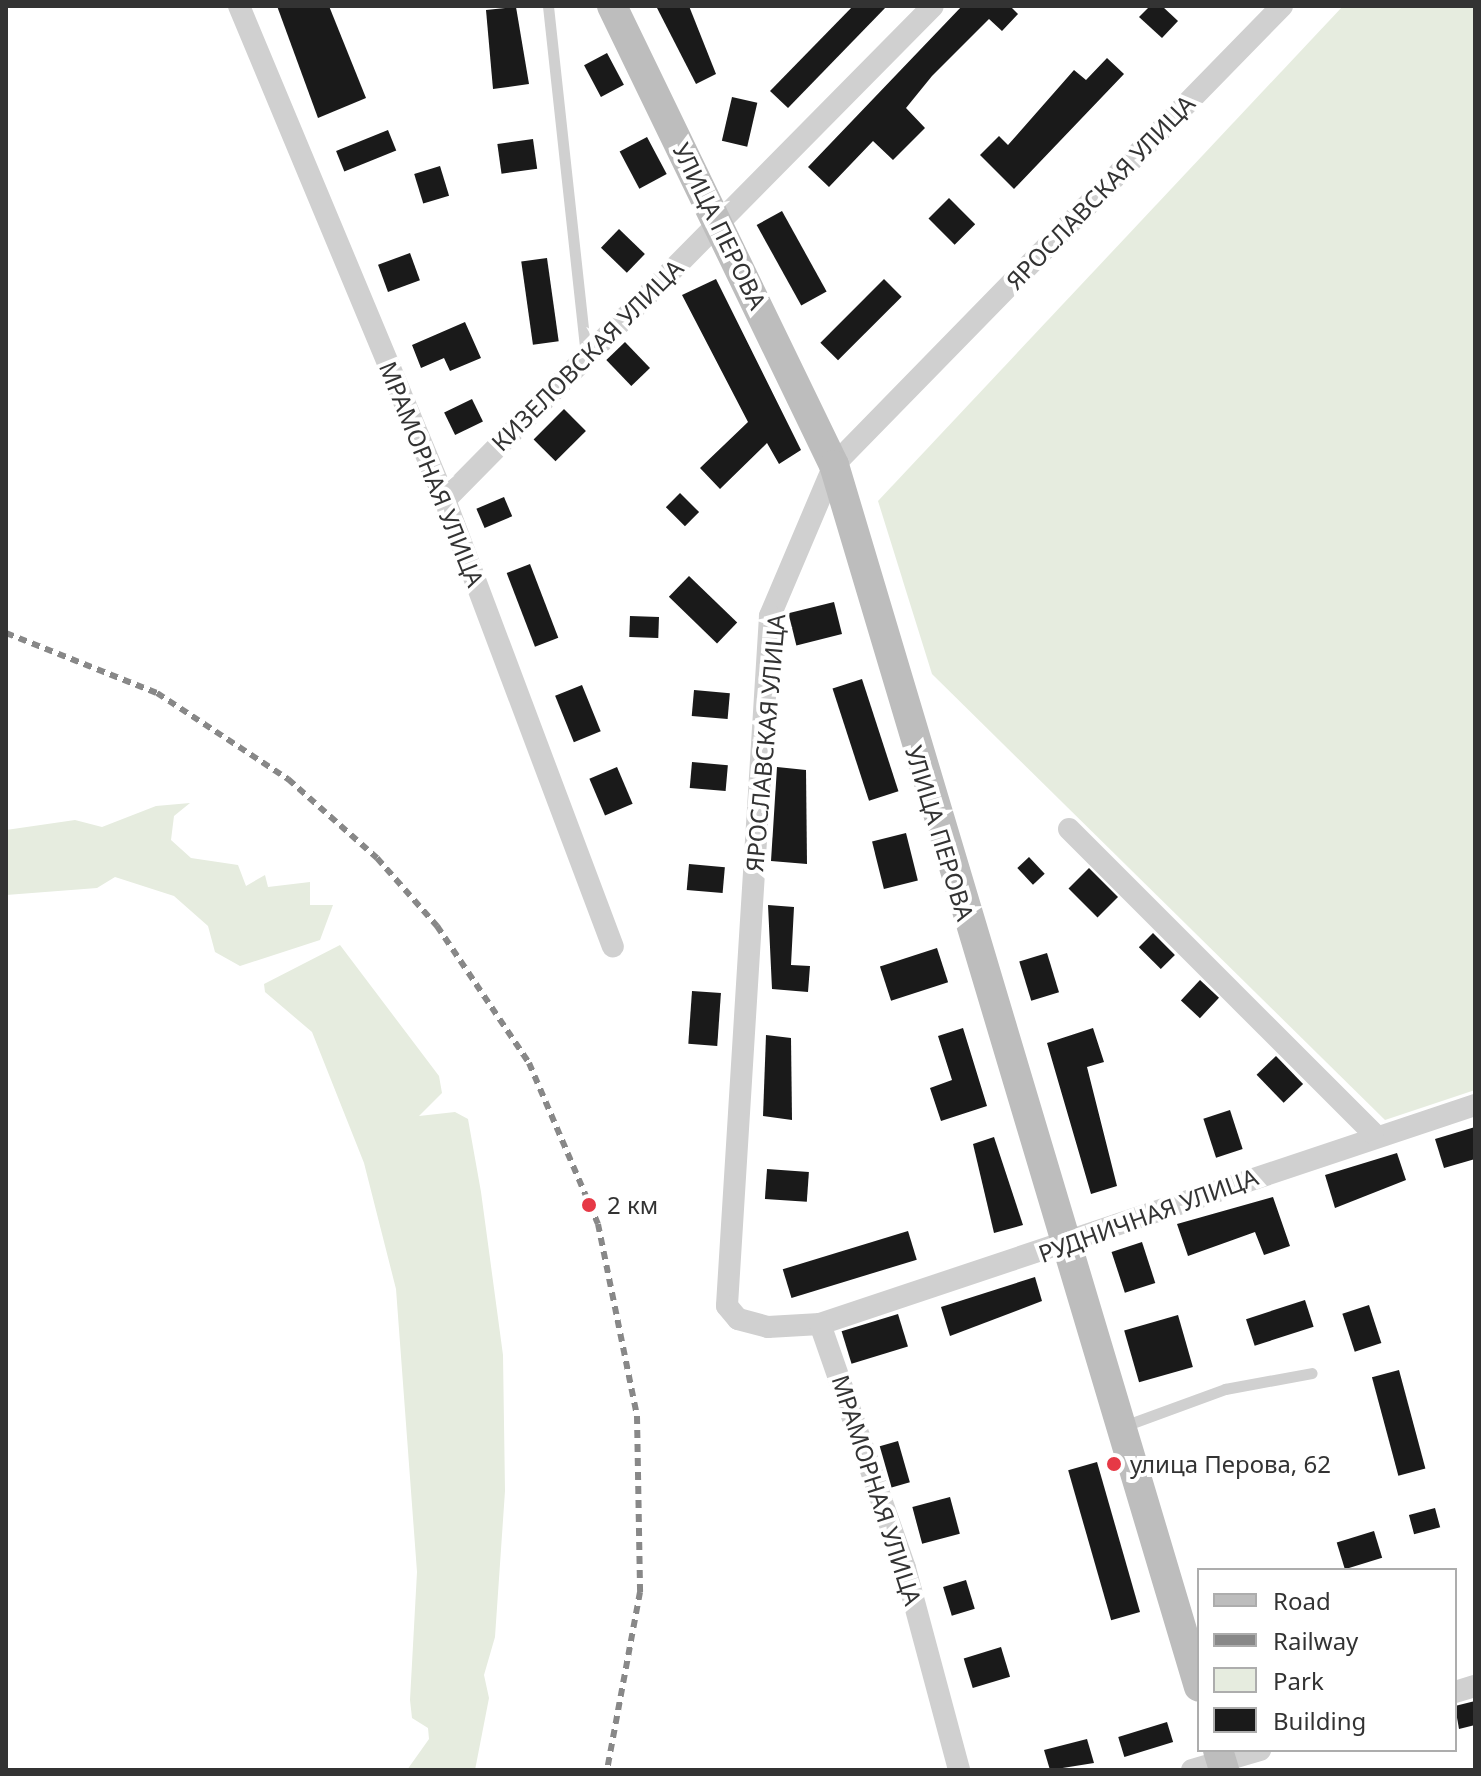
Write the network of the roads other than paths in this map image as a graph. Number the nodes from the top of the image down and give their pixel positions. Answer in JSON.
{"nodes":[{"id":1,"x":239,"y":6,"type":"edge"},
{"id":2,"x":548,"y":6,"type":"edge"},
{"id":3,"x":612,"y":6,"type":"edge"},
{"id":4,"x":933,"y":6,"type":"edge"},
{"id":5,"x":1282,"y":6,"type":"edge"},
{"id":6,"x":719,"y":221,"type":"junction"},
{"id":7,"x":586,"y":358,"type":"junction"},
{"id":8,"x":834,"y":465,"type":"junction"},
{"id":9,"x":445,"y":500,"type":"junction"},
{"id":10,"x":1069,"y":829,"type":"dead end"},
{"id":11,"x":613,"y":946,"type":"dead end"},
{"id":12,"x":1475,"y":1105,"type":"edge"},
{"id":13,"x":1373,"y":1133,"type":"junction"},
{"id":14,"x":1065,"y":1247,"type":"junction"},
{"id":15,"x":820,"y":1324,"type":"junction"},
{"id":16,"x":1312,"y":1373,"type":"dead end"},
{"id":17,"x":1120,"y":1427,"type":"junction"},
{"id":18,"x":1197,"y":1680,"type":"edge"},
{"id":19,"x":1252,"y":1752,"type":"edge"},
{"id":20,"x":1221,"y":1760,"type":"edge"},
{"id":21,"x":959,"y":1770,"type":"edge"},
{"id":22,"x":1192,"y":1770,"type":"edge"}],
"edges":[{"from":1,"to":9,"type":"street","name":"МРАМОРНАЯ УЛИЦА"},
{"from":2,"to":7,"type":"lane"},
{"from":3,"to":6,"type":"main road","name":"УЛИЦА ПЕРОВА"},
{"from":4,"to":6,"type":"street","name":"КИЗЕЛОВСКАЯ УЛИЦА"},
{"from":5,"to":8,"type":"street","name":"ЯРОСЛАВСКАЯ УЛИЦА"},
{"from":6,"to":7,"type":"street","name":"КИЗЕЛОВСКАЯ УЛИЦА"},
{"from":6,"to":8,"type":"main road","name":"УЛИЦА ПЕРОВА"},
{"from":7,"to":9,"type":"street","name":"КИЗЕЛОВСКАЯ УЛИЦА"},
{"from":8,"to":14,"type":"main road","name":"УЛИЦА ПЕРОВА"},
{"from":8,"to":15,"type":"street","name":"ЯРОСЛАВСКАЯ УЛИЦА"},
{"from":9,"to":11,"type":"street","name":"МРАМОРНАЯ УЛИЦА"},
{"from":10,"to":13,"type":"street"},
{"from":12,"to":13,"type":"street","name":"РУДНИЧНАЯ УЛИЦА"},
{"from":13,"to":14,"type":"street","name":"РУДНИЧНАЯ УЛИЦА"},
{"from":14,"to":15,"type":"street","name":"РУДНИЧНАЯ УЛИЦА"},
{"from":14,"to":17,"type":"main road","name":"УЛИЦА ПЕРОВА"},
{"from":15,"to":21,"type":"street","name":"МРАМОРНАЯ УЛИЦА"},
{"from":16,"to":17,"type":"lane"},
{"from":17,"to":18,"type":"main road","name":"УЛИЦА ПЕРОВА"},
{"from":19,"to":20,"type":"street"},
{"from":20,"to":22,"type":"street"}]}
